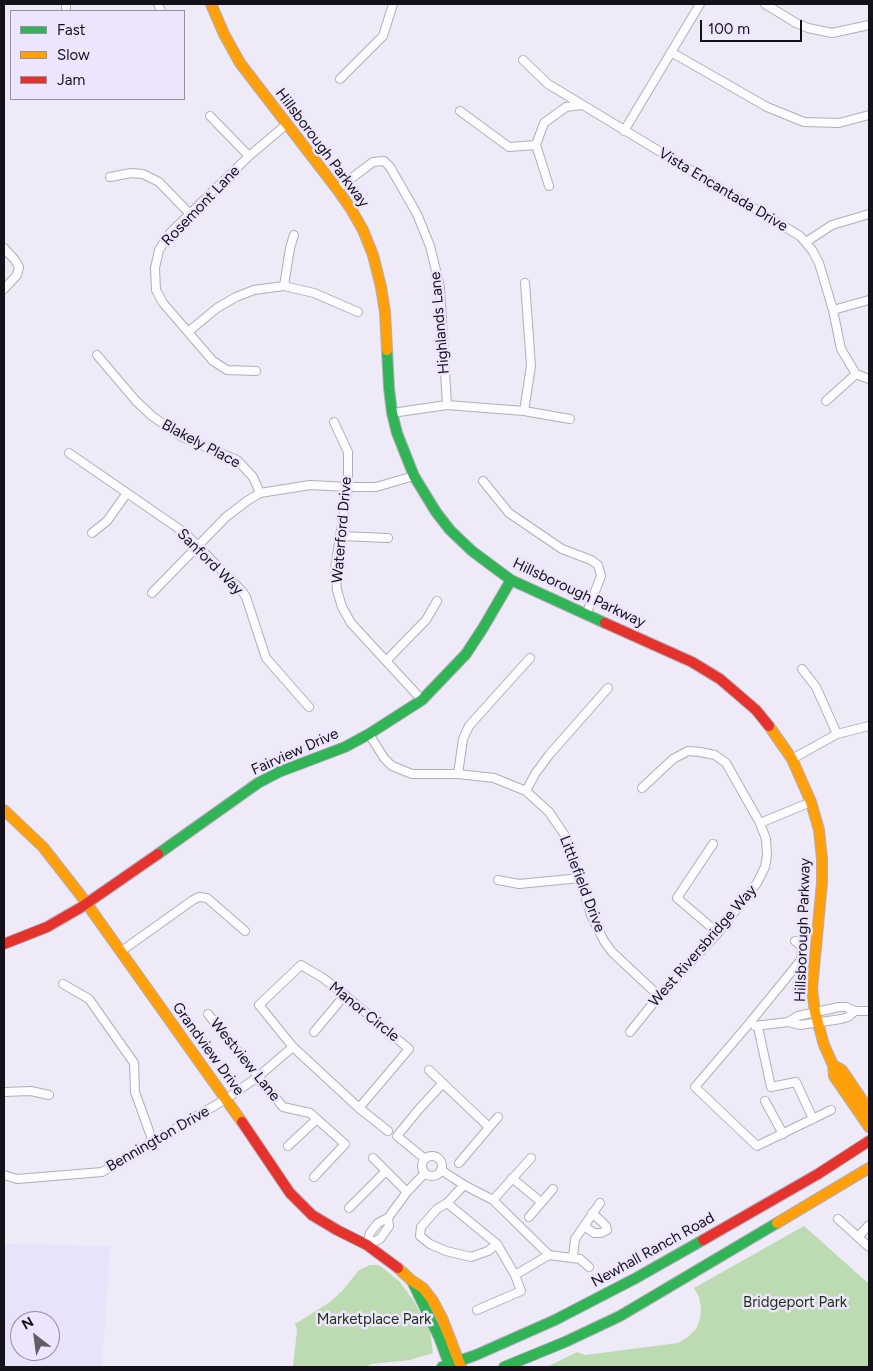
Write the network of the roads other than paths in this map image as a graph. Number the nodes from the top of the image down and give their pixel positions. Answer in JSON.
{"nodes":[{"id":1,"x":211,"y":4,"type":"edge"},
{"id":2,"x":393,"y":4,"type":"edge"},
{"id":3,"x":700,"y":4,"type":"edge"},
{"id":4,"x":765,"y":4,"type":"edge"},
{"id":5,"x":869,"y":25,"type":"edge"},
{"id":6,"x":671,"y":52,"type":"junction"},
{"id":7,"x":523,"y":60,"type":"dead end"},
{"id":8,"x":340,"y":79,"type":"dead end"},
{"id":9,"x":582,"y":106,"type":"junction"},
{"id":10,"x":460,"y":111,"type":"dead end"},
{"id":11,"x":869,"y":115,"type":"edge"},
{"id":12,"x":210,"y":116,"type":"dead end"},
{"id":13,"x":287,"y":124,"type":"junction"},
{"id":14,"x":624,"y":130,"type":"junction"},
{"id":15,"x":536,"y":145,"type":"junction"},
{"id":16,"x":250,"y":156,"type":"junction"},
{"id":17,"x":110,"y":176,"type":"dead end"},
{"id":18,"x":549,"y":186,"type":"dead end"},
{"id":19,"x":337,"y":189,"type":"junction"},
{"id":20,"x":190,"y":214,"type":"junction"},
{"id":21,"x":869,"y":214,"type":"edge"},
{"id":22,"x":294,"y":235,"type":"dead end"},
{"id":23,"x":806,"y":242,"type":"junction"},
{"id":24,"x":4,"y":248,"type":"edge"},
{"id":25,"x":525,"y":283,"type":"dead end"},
{"id":26,"x":284,"y":286,"type":"junction"},
{"id":27,"x":4,"y":290,"type":"edge"},
{"id":28,"x":869,"y":300,"type":"edge"},
{"id":29,"x":833,"y":310,"type":"junction"},
{"id":30,"x":358,"y":312,"type":"dead end"},
{"id":31,"x":188,"y":332,"type":"junction"},
{"id":32,"x":97,"y":355,"type":"dead end"},
{"id":33,"x":256,"y":371,"type":"dead end"},
{"id":34,"x":856,"y":374,"type":"junction"},
{"id":35,"x":869,"y":379,"type":"edge"},
{"id":36,"x":826,"y":401,"type":"dead end"},
{"id":37,"x":446,"y":404,"type":"junction"},
{"id":38,"x":524,"y":411,"type":"junction"},
{"id":39,"x":392,"y":413,"type":"junction"},
{"id":40,"x":570,"y":419,"type":"dead end"},
{"id":41,"x":334,"y":422,"type":"dead end"},
{"id":42,"x":69,"y":453,"type":"dead end"},
{"id":43,"x":414,"y":476,"type":"junction"},
{"id":44,"x":483,"y":481,"type":"dead end"},
{"id":45,"x":348,"y":487,"type":"junction"},
{"id":46,"x":127,"y":493,"type":"junction"},
{"id":47,"x":260,"y":493,"type":"junction"},
{"id":48,"x":92,"y":533,"type":"dead end"},
{"id":49,"x":341,"y":536,"type":"junction"},
{"id":50,"x":388,"y":538,"type":"dead end"},
{"id":51,"x":197,"y":546,"type":"junction"},
{"id":52,"x":511,"y":580,"type":"junction"},
{"id":53,"x":152,"y":593,"type":"dead end"},
{"id":54,"x":437,"y":601,"type":"dead end"},
{"id":55,"x":586,"y":614,"type":"junction"},
{"id":56,"x":530,"y":658,"type":"dead end"},
{"id":57,"x":386,"y":661,"type":"junction"},
{"id":58,"x":802,"y":669,"type":"dead end"},
{"id":59,"x":608,"y":688,"type":"dead end"},
{"id":60,"x":422,"y":700,"type":"junction"},
{"id":61,"x":308,"y":707,"type":"dead end"},
{"id":62,"x":869,"y":726,"type":"edge"},
{"id":63,"x":369,"y":734,"type":"junction"},
{"id":64,"x":837,"y":734,"type":"junction"},
{"id":65,"x":792,"y":759,"type":"junction"},
{"id":66,"x":458,"y":774,"type":"junction"},
{"id":67,"x":642,"y":788,"type":"dead end"},
{"id":68,"x":526,"y":791,"type":"junction"},
{"id":69,"x":811,"y":802,"type":"junction"},
{"id":70,"x":4,"y":810,"type":"edge"},
{"id":71,"x":760,"y":823,"type":"junction"},
{"id":72,"x":713,"y":844,"type":"dead end"},
{"id":73,"x":580,"y":878,"type":"junction"},
{"id":74,"x":498,"y":880,"type":"dead end"},
{"id":75,"x":86,"y":903,"type":"junction"},
{"id":76,"x":245,"y":931,"type":"dead end"},
{"id":77,"x":718,"y":933,"type":"junction"},
{"id":78,"x":795,"y":941,"type":"dead end"},
{"id":79,"x":4,"y":944,"type":"edge"},
{"id":80,"x":120,"y":952,"type":"junction"},
{"id":81,"x":63,"y":984,"type":"dead end"},
{"id":82,"x":345,"y":995,"type":"junction"},
{"id":83,"x":660,"y":996,"type":"junction"},
{"id":84,"x":869,"y":1010,"type":"edge"},
{"id":85,"x":208,"y":1014,"type":"dead end"},
{"id":86,"x":816,"y":1017,"type":"junction"},
{"id":87,"x":748,"y":1025,"type":"junction"},
{"id":88,"x":758,"y":1026,"type":"junction"},
{"id":89,"x":314,"y":1032,"type":"dead end"},
{"id":90,"x":630,"y":1032,"type":"dead end"},
{"id":91,"x":293,"y":1047,"type":"junction"},
{"id":92,"x":833,"y":1065,"type":"junction"},
{"id":93,"x":429,"y":1070,"type":"dead end"},
{"id":94,"x":259,"y":1076,"type":"junction"},
{"id":95,"x":443,"y":1083,"type":"junction"},
{"id":96,"x":4,"y":1092,"type":"edge"},
{"id":97,"x":49,"y":1095,"type":"dead end"},
{"id":98,"x":226,"y":1099,"type":"junction"},
{"id":99,"x":765,"y":1101,"type":"dead end"},
{"id":100,"x":359,"y":1108,"type":"junction"},
{"id":101,"x":830,"y":1110,"type":"dead end"},
{"id":102,"x":869,"y":1110,"type":"edge"},
{"id":103,"x":498,"y":1117,"type":"dead end"},
{"id":104,"x":317,"y":1119,"type":"junction"},
{"id":105,"x":813,"y":1119,"type":"junction"},
{"id":106,"x":489,"y":1126,"type":"junction"},
{"id":107,"x":869,"y":1127,"type":"edge"},
{"id":108,"x":388,"y":1131,"type":"dead end"},
{"id":109,"x":783,"y":1134,"type":"junction"},
{"id":110,"x":869,"y":1141,"type":"edge"},
{"id":111,"x":153,"y":1142,"type":"junction"},
{"id":112,"x":288,"y":1146,"type":"dead end"},
{"id":113,"x":372,"y":1158,"type":"dead end"},
{"id":114,"x":531,"y":1158,"type":"dead end"},
{"id":115,"x":425,"y":1159,"type":"junction"},
{"id":116,"x":459,"y":1163,"type":"dead end"},
{"id":117,"x":869,"y":1168,"type":"edge"},
{"id":118,"x":440,"y":1170,"type":"junction"},
{"id":119,"x":386,"y":1171,"type":"junction"},
{"id":120,"x":425,"y":1173,"type":"junction"},
{"id":121,"x":4,"y":1175,"type":"edge"},
{"id":122,"x":314,"y":1177,"type":"dead end"},
{"id":123,"x":512,"y":1178,"type":"junction"},
{"id":124,"x":464,"y":1185,"type":"junction"},
{"id":125,"x":552,"y":1188,"type":"dead end"},
{"id":126,"x":407,"y":1192,"type":"junction"},
{"id":127,"x":493,"y":1200,"type":"junction"},
{"id":128,"x":540,"y":1202,"type":"junction"},
{"id":129,"x":600,"y":1202,"type":"dead end"},
{"id":130,"x":447,"y":1204,"type":"junction"},
{"id":131,"x":349,"y":1208,"type":"dead end"},
{"id":132,"x":592,"y":1212,"type":"junction"},
{"id":133,"x":528,"y":1216,"type":"dead end"},
{"id":134,"x":838,"y":1219,"type":"dead end"},
{"id":135,"x":869,"y":1225,"type":"edge"},
{"id":136,"x":584,"y":1226,"type":"junction"},
{"id":137,"x":858,"y":1237,"type":"junction"},
{"id":138,"x":496,"y":1244,"type":"junction"},
{"id":139,"x":367,"y":1245,"type":"junction"},
{"id":140,"x":869,"y":1247,"type":"edge"},
{"id":141,"x":548,"y":1255,"type":"junction"},
{"id":142,"x":572,"y":1257,"type":"junction"},
{"id":143,"x":589,"y":1267,"type":"dead end"},
{"id":144,"x":515,"y":1275,"type":"junction"},
{"id":145,"x":478,"y":1310,"type":"dead end"},
{"id":146,"x":452,"y":1366,"type":"edge"},
{"id":147,"x":504,"y":1367,"type":"edge"}],
"edges":[{"from":1,"to":13,"type":"street","name":"Hillsborough Parkway"},
{"from":2,"to":8,"type":"street"},
{"from":3,"to":6,"type":"street"},
{"from":4,"to":5,"type":"street"},
{"from":6,"to":11,"type":"street"},
{"from":6,"to":14,"type":"street"},
{"from":7,"to":9,"type":"street","name":"Vista Encantada Drive"},
{"from":9,"to":14,"type":"street","name":"Vista Encantada Drive"},
{"from":9,"to":15,"type":"street"},
{"from":10,"to":15,"type":"street"},
{"from":12,"to":16,"type":"street"},
{"from":13,"to":16,"type":"street","name":"Rosemont Lane"},
{"from":13,"to":19,"type":"street","name":"Hillsborough Parkway"},
{"from":14,"to":23,"type":"street","name":"Vista Encantada Drive"},
{"from":15,"to":18,"type":"street"},
{"from":16,"to":20,"type":"street","name":"Rosemont Lane"},
{"from":17,"to":20,"type":"street"},
{"from":19,"to":37,"type":"street","name":"Highlands Lane"},
{"from":19,"to":39,"type":"street","name":"Hillsborough Parkway"},
{"from":20,"to":31,"type":"street","name":"Rosemont Lane"},
{"from":21,"to":23,"type":"street"},
{"from":22,"to":26,"type":"street"},
{"from":23,"to":29,"type":"street","name":"Vista Encantada Drive"},
{"from":24,"to":27,"type":"street"},
{"from":25,"to":38,"type":"street"},
{"from":26,"to":30,"type":"street"},
{"from":26,"to":31,"type":"street"},
{"from":28,"to":29,"type":"street"},
{"from":29,"to":34,"type":"street","name":"Vista Encantada Drive"},
{"from":31,"to":33,"type":"street","name":"Rosemont Lane"},
{"from":32,"to":47,"type":"street","name":"Blakely Place"},
{"from":34,"to":35,"type":"street"},
{"from":34,"to":36,"type":"street"},
{"from":37,"to":38,"type":"street"},
{"from":37,"to":39,"type":"street"},
{"from":38,"to":40,"type":"street"},
{"from":39,"to":43,"type":"street","name":"Hillsborough Parkway"},
{"from":41,"to":45,"type":"street","name":"Waterford Drive"},
{"from":42,"to":46,"type":"street","name":"Sanford Way"},
{"from":43,"to":45,"type":"street"},
{"from":43,"to":52,"type":"street","name":"Hillsborough Parkway"},
{"from":44,"to":55,"type":"street"},
{"from":45,"to":47,"type":"street"},
{"from":45,"to":49,"type":"street","name":"Waterford Drive"},
{"from":46,"to":48,"type":"street"},
{"from":46,"to":51,"type":"street","name":"Sanford Way"},
{"from":47,"to":51,"type":"street"},
{"from":49,"to":50,"type":"street"},
{"from":49,"to":57,"type":"street","name":"Waterford Drive"},
{"from":51,"to":53,"type":"street"},
{"from":51,"to":61,"type":"street","name":"Sanford Way"},
{"from":52,"to":55,"type":"street","name":"Hillsborough Parkway"},
{"from":52,"to":60,"type":"street","name":"Fairview Drive"},
{"from":54,"to":57,"type":"street"},
{"from":55,"to":65,"type":"street","name":"Hillsborough Parkway"},
{"from":56,"to":66,"type":"street"},
{"from":57,"to":60,"type":"street","name":"Waterford Drive"},
{"from":58,"to":64,"type":"street"},
{"from":59,"to":68,"type":"street"},
{"from":60,"to":63,"type":"street","name":"Fairview Drive"},
{"from":62,"to":64,"type":"street"},
{"from":63,"to":66,"type":"street","name":"Littlefield Drive"},
{"from":63,"to":75,"type":"street","name":"Fairview Drive"},
{"from":64,"to":65,"type":"street"},
{"from":65,"to":69,"type":"street","name":"Hillsborough Parkway"},
{"from":66,"to":68,"type":"street","name":"Littlefield Drive"},
{"from":67,"to":71,"type":"street"},
{"from":68,"to":73,"type":"street","name":"Littlefield Drive"},
{"from":69,"to":71,"type":"street"},
{"from":69,"to":86,"type":"street","name":"Hillsborough Parkway"},
{"from":70,"to":75,"type":"street","name":"Grandview Drive"},
{"from":71,"to":77,"type":"street","name":"West Riversbridge Way"},
{"from":72,"to":77,"type":"street"},
{"from":73,"to":74,"type":"street"},
{"from":73,"to":83,"type":"street","name":"Littlefield Drive"},
{"from":75,"to":79,"type":"street","name":"Fairview Drive"},
{"from":75,"to":80,"type":"street","name":"Grandview Drive"},
{"from":76,"to":80,"type":"street"},
{"from":77,"to":83,"type":"street","name":"West Riversbridge Way"},
{"from":78,"to":87,"type":"street"},
{"from":80,"to":98,"type":"street","name":"Grandview Drive"},
{"from":81,"to":111,"type":"street"},
{"from":82,"to":89,"type":"street"},
{"from":82,"to":91,"type":"street","name":"Manor Circle"},
{"from":82,"to":100,"type":"street","name":"Manor Circle"},
{"from":83,"to":90,"type":"street","name":"West Riversbridge Way"},
{"from":84,"to":86,"type":"street"},
{"from":85,"to":94,"type":"street","name":"Westview Lane"},
{"from":86,"to":88,"type":"street"},
{"from":86,"to":92,"type":"street","name":"Hillsborough Parkway"},
{"from":87,"to":88,"type":"street"},
{"from":87,"to":109,"type":"street"},
{"from":88,"to":105,"type":"street"},
{"from":91,"to":94,"type":"street","name":"Bennington Drive"},
{"from":91,"to":100,"type":"street"},
{"from":92,"to":102,"type":"street","name":"Hillsborough Parkway"},
{"from":92,"to":107,"type":"street","name":"Hillsborough Parkway"},
{"from":93,"to":95,"type":"street"},
{"from":94,"to":98,"type":"street","name":"Bennington Drive"},
{"from":94,"to":104,"type":"street","name":"Westview Lane"},
{"from":95,"to":106,"type":"street"},
{"from":95,"to":115,"type":"street"},
{"from":96,"to":97,"type":"street"},
{"from":98,"to":111,"type":"street","name":"Bennington Drive"},
{"from":98,"to":139,"type":"street","name":"Grandview Drive"},
{"from":99,"to":109,"type":"street"},
{"from":100,"to":108,"type":"street"},
{"from":101,"to":105,"type":"street"},
{"from":103,"to":106,"type":"street"},
{"from":104,"to":112,"type":"street"},
{"from":104,"to":122,"type":"street","name":"Westview Lane"},
{"from":105,"to":109,"type":"street"},
{"from":106,"to":116,"type":"street"},
{"from":110,"to":146,"type":"street","name":"Newhall Ranch Road"},
{"from":111,"to":121,"type":"street","name":"Bennington Drive"},
{"from":113,"to":119,"type":"street"},
{"from":114,"to":123,"type":"street"},
{"from":115,"to":118,"type":"street"},
{"from":115,"to":120,"type":"street"},
{"from":117,"to":147,"type":"street"},
{"from":118,"to":120,"type":"street"},
{"from":118,"to":124,"type":"street"},
{"from":119,"to":126,"type":"street"},
{"from":119,"to":131,"type":"street"},
{"from":120,"to":126,"type":"street"},
{"from":123,"to":127,"type":"street"},
{"from":123,"to":128,"type":"street"},
{"from":124,"to":127,"type":"street"},
{"from":124,"to":130,"type":"street"},
{"from":125,"to":128,"type":"street"},
{"from":126,"to":139,"type":"street"},
{"from":127,"to":141,"type":"street"},
{"from":128,"to":133,"type":"street"},
{"from":129,"to":132,"type":"street"},
{"from":130,"to":138,"type":"street"},
{"from":130,"to":138,"type":"street"},
{"from":132,"to":136,"type":"street"},
{"from":132,"to":136,"type":"street"},
{"from":134,"to":137,"type":"street"},
{"from":135,"to":137,"type":"street"},
{"from":136,"to":142,"type":"street"},
{"from":137,"to":140,"type":"street"},
{"from":138,"to":144,"type":"street"},
{"from":139,"to":146,"type":"street","name":"Grandview Drive"},
{"from":141,"to":142,"type":"street"},
{"from":141,"to":144,"type":"street"},
{"from":142,"to":143,"type":"street"},
{"from":144,"to":145,"type":"street"}]}
